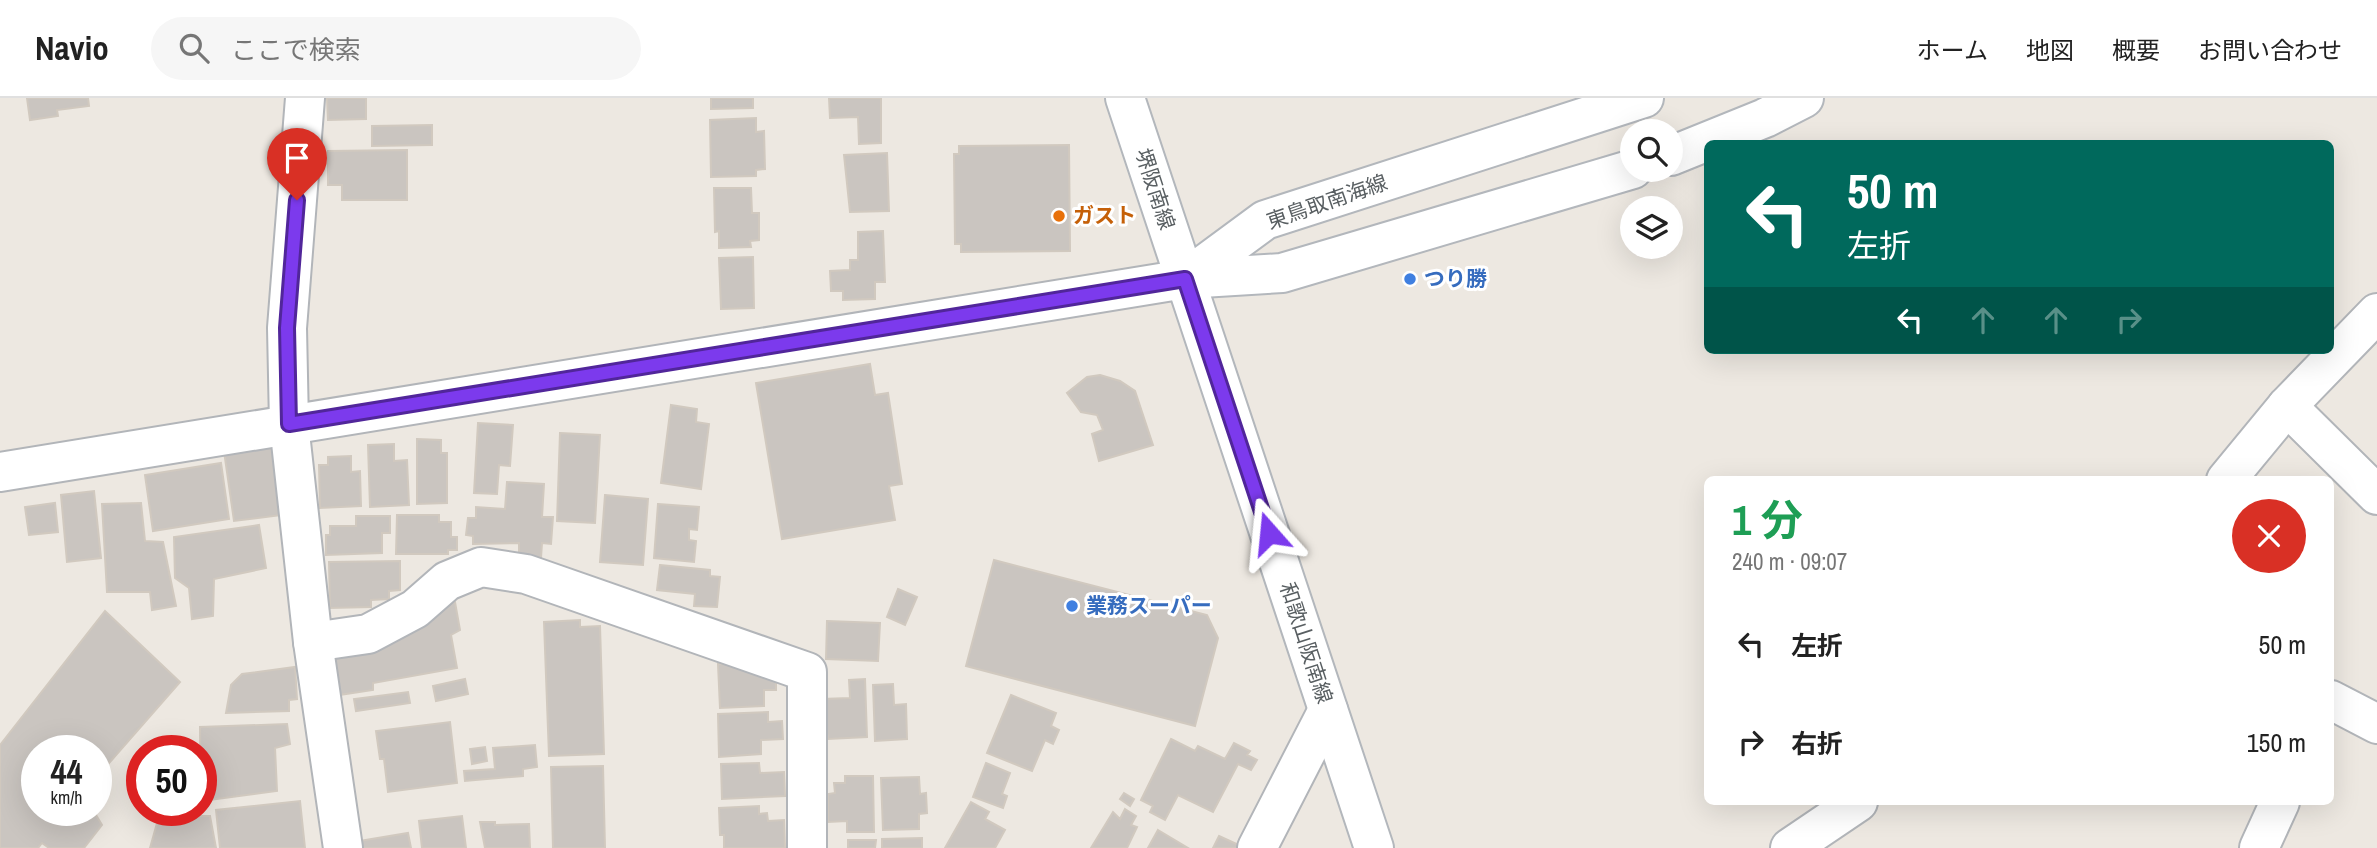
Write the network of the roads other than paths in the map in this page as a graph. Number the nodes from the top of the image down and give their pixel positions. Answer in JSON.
{"nodes":[{"id":1,"x":305,"y":98,"type":"edge"},
{"id":2,"x":1125,"y":98,"type":"edge"},
{"id":3,"x":1644,"y":98,"type":"edge"},
{"id":4,"x":1804,"y":98,"type":"edge"},
{"id":5,"x":1711,"y":140,"type":"edge"},
{"id":6,"x":1704,"y":143,"type":"edge"},
{"id":7,"x":1683,"y":151,"type":"edge"},
{"id":8,"x":1620,"y":173,"type":"edge"},
{"id":9,"x":1185,"y":279,"type":"junction"},
{"id":10,"x":2377,"y":313,"type":"edge"},
{"id":11,"x":2287,"y":407,"type":"junction"},
{"id":12,"x":289,"y":424,"type":"junction"},
{"id":13,"x":0,"y":472,"type":"edge"},
{"id":14,"x":2229,"y":476,"type":"edge"},
{"id":15,"x":2377,"y":495,"type":"edge"},
{"id":16,"x":313,"y":642,"type":"junction"},
{"id":17,"x":1328,"y":710,"type":"junction"},
{"id":18,"x":2334,"y":710,"type":"edge"},
{"id":19,"x":2377,"y":724,"type":"edge"},
{"id":20,"x":1854,"y":805,"type":"edge"},
{"id":21,"x":2279,"y":805,"type":"edge"},
{"id":22,"x":343,"y":848,"type":"edge"},
{"id":23,"x":807,"y":848,"type":"edge"},
{"id":24,"x":1257,"y":848,"type":"edge"},
{"id":25,"x":1374,"y":848,"type":"edge"},
{"id":26,"x":1790,"y":848,"type":"edge"},
{"id":27,"x":2259,"y":848,"type":"edge"}],
"edges":[{"from":1,"to":12,"type":"street"},
{"from":2,"to":9,"type":"street","name":"堺阪南線"},
{"from":3,"to":9,"type":"street","name":"東鳥取南海線"},
{"from":4,"to":5,"type":"street"},
{"from":6,"to":7,"type":"street"},
{"from":8,"to":9,"type":"street"},
{"from":9,"to":12,"type":"street"},
{"from":9,"to":17,"type":"street","name":"和歌山阪南線"},
{"from":10,"to":11,"type":"street"},
{"from":11,"to":14,"type":"street"},
{"from":11,"to":15,"type":"street"},
{"from":12,"to":13,"type":"street"},
{"from":12,"to":16,"type":"street"},
{"from":16,"to":22,"type":"street"},
{"from":16,"to":23,"type":"street"},
{"from":17,"to":24,"type":"street"},
{"from":17,"to":25,"type":"street","name":"和歌山阪南線"},
{"from":18,"to":19,"type":"street"},
{"from":20,"to":26,"type":"street"},
{"from":21,"to":27,"type":"street"}]}
